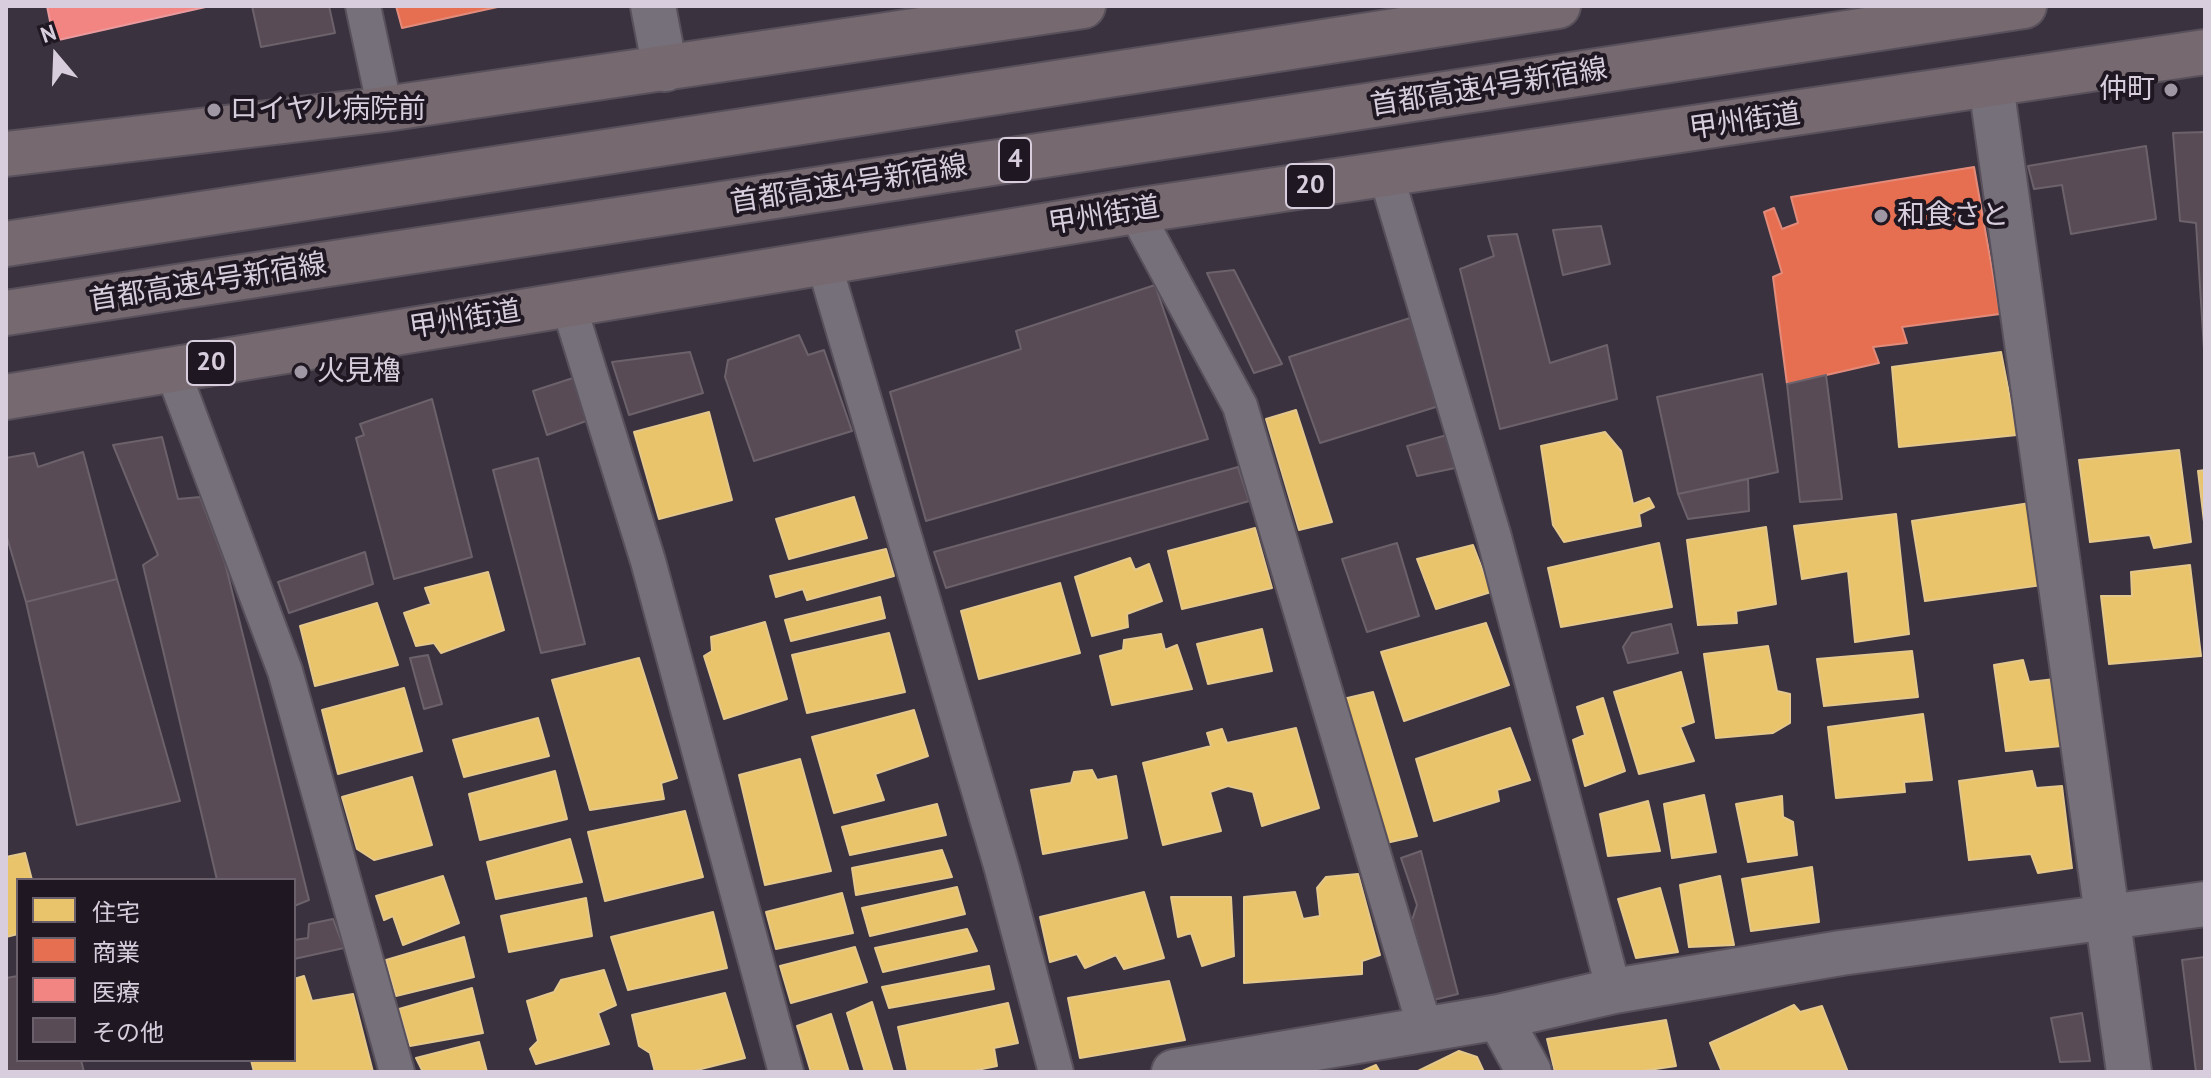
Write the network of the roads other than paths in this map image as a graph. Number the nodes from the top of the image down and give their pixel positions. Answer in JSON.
{"nodes":[{"id":1,"x":363,"y":6,"type":"edge"},
{"id":2,"x":653,"y":6,"type":"edge"},
{"id":3,"x":1083,"y":6,"type":"edge"},
{"id":4,"x":1558,"y":6,"type":"edge"},
{"id":5,"x":2024,"y":6,"type":"edge"},
{"id":6,"x":939,"y":18,"type":"edge"},
{"id":7,"x":2205,"y":52,"type":"edge"},
{"id":8,"x":665,"y":69,"type":"junction"},
{"id":9,"x":1991,"y":85,"type":"junction"},
{"id":10,"x":385,"y":109,"type":"junction"},
{"id":11,"x":6,"y":154,"type":"edge"},
{"id":12,"x":1386,"y":175,"type":"junction"},
{"id":13,"x":1135,"y":211,"type":"junction"},
{"id":14,"x":6,"y":244,"type":"edge"},
{"id":15,"x":823,"y":260,"type":"junction"},
{"id":16,"x":568,"y":303,"type":"junction"},
{"id":17,"x":6,"y":313,"type":"edge"},
{"id":18,"x":172,"y":369,"type":"junction"},
{"id":19,"x":6,"y":397,"type":"edge"},
{"id":20,"x":2205,"y":904,"type":"edge"},
{"id":21,"x":2109,"y":916,"type":"junction"},
{"id":22,"x":1614,"y":991,"type":"junction"},
{"id":23,"x":1499,"y":1017,"type":"junction"},
{"id":24,"x":1425,"y":1028,"type":"junction"},
{"id":25,"x":397,"y":1072,"type":"edge"},
{"id":26,"x":786,"y":1072,"type":"edge"},
{"id":27,"x":1056,"y":1072,"type":"edge"},
{"id":28,"x":1174,"y":1072,"type":"edge"},
{"id":29,"x":1529,"y":1072,"type":"edge"},
{"id":30,"x":2129,"y":1072,"type":"edge"}],
"edges":[{"from":1,"to":10,"type":"lane"},
{"from":2,"to":8,"type":"street"},
{"from":3,"to":6,"type":"highway"},
{"from":4,"to":14,"type":"highway"},
{"from":5,"to":17,"type":"highway","name":"首都高速4号新宿線","number":"4"},
{"from":6,"to":8,"type":"highway"},
{"from":7,"to":9,"type":"highway","name":"甲州街道","number":"20"},
{"from":8,"to":10,"type":"highway"},
{"from":9,"to":12,"type":"highway","name":"甲州街道","number":"20"},
{"from":9,"to":21,"type":"street"},
{"from":10,"to":11,"type":"highway"},
{"from":12,"to":13,"type":"highway","name":"甲州街道","number":"20"},
{"from":12,"to":22,"type":"lane"},
{"from":13,"to":15,"type":"highway","name":"甲州街道","number":"20"},
{"from":13,"to":24,"type":"lane"},
{"from":15,"to":16,"type":"highway","name":"甲州街道","number":"20"},
{"from":15,"to":27,"type":"lane"},
{"from":16,"to":18,"type":"highway","name":"甲州街道","number":"20"},
{"from":16,"to":26,"type":"lane"},
{"from":18,"to":19,"type":"highway","name":"甲州街道","number":"20"},
{"from":18,"to":25,"type":"lane"},
{"from":20,"to":21,"type":"street"},
{"from":21,"to":22,"type":"street"},
{"from":21,"to":30,"type":"street"},
{"from":22,"to":23,"type":"street"},
{"from":23,"to":24,"type":"street"},
{"from":23,"to":29,"type":"street"},
{"from":24,"to":28,"type":"street"}]}
